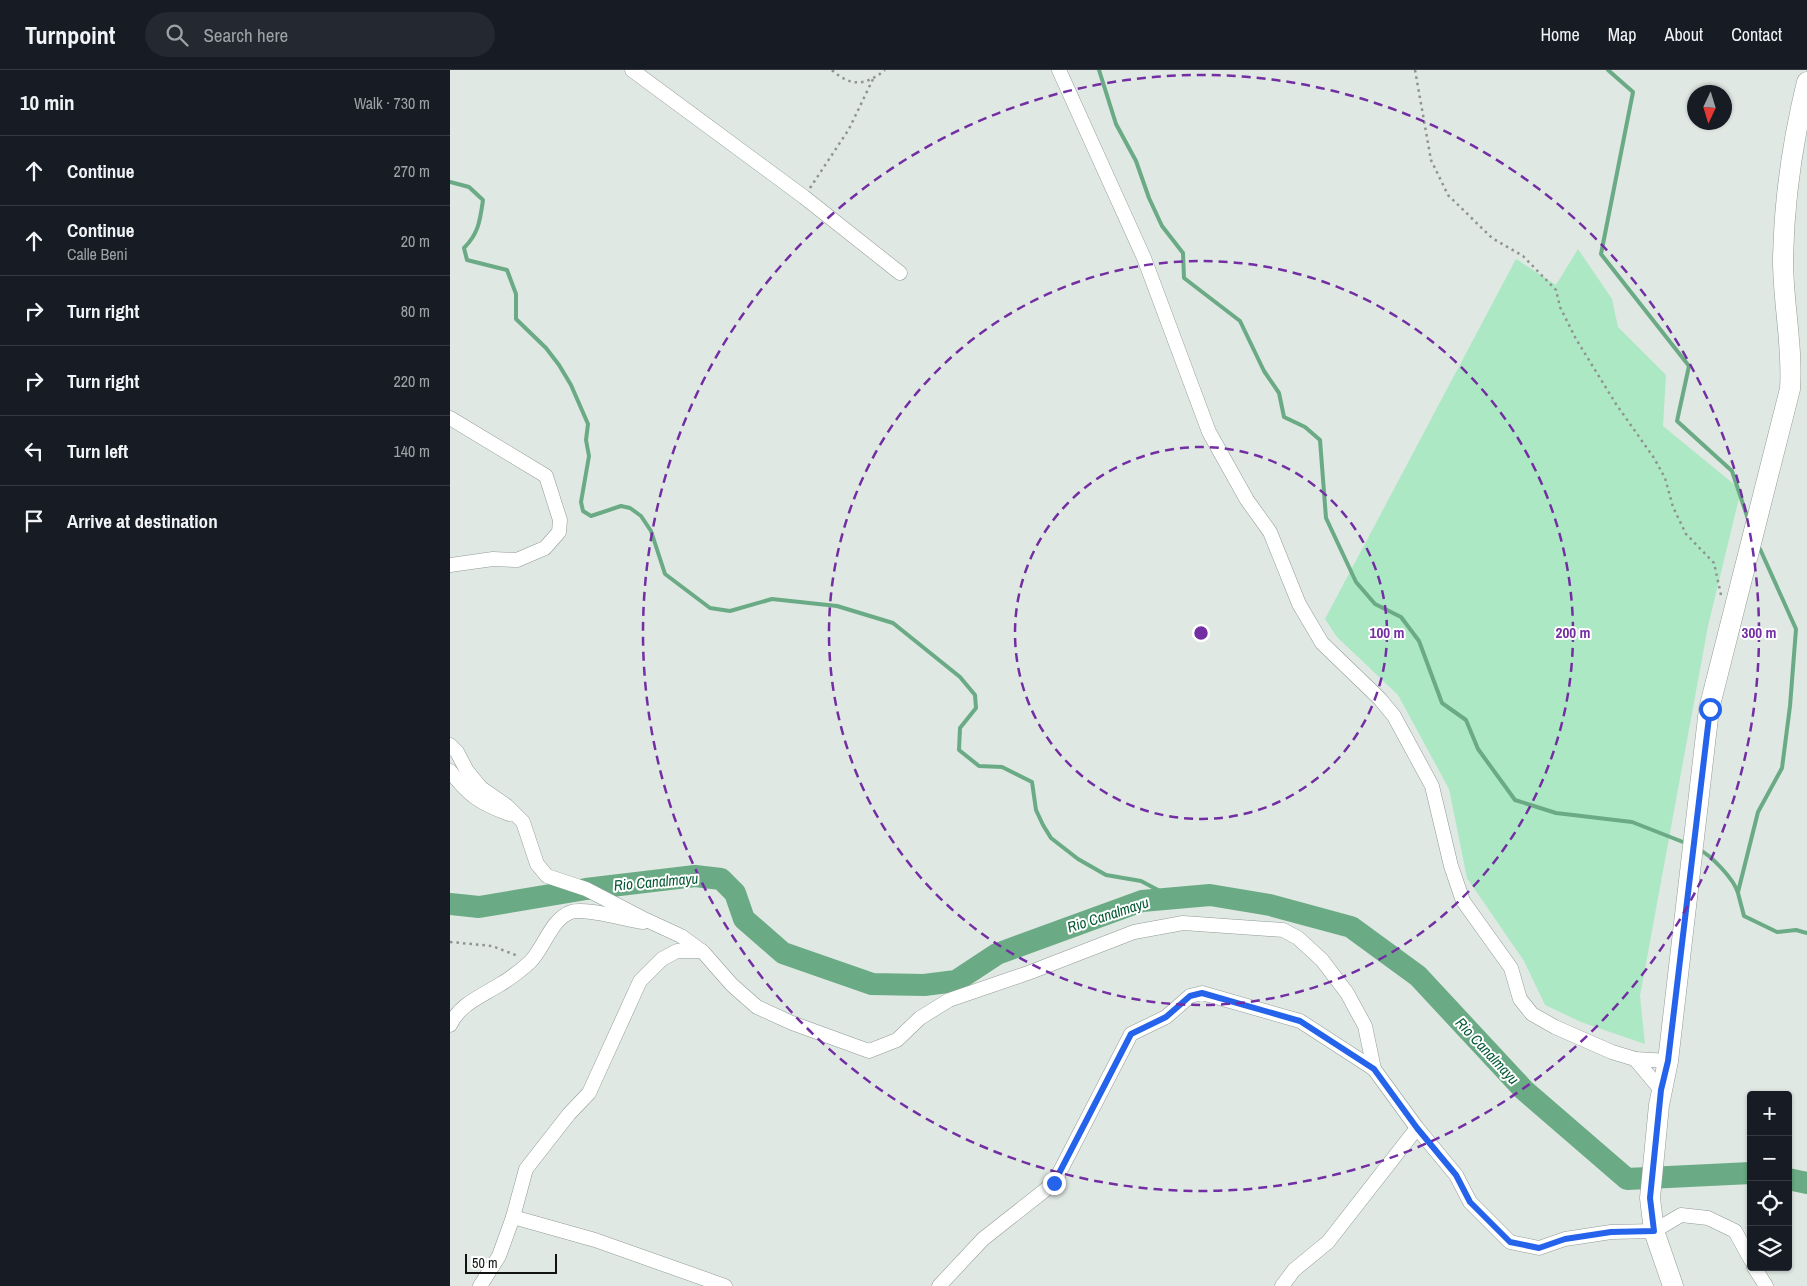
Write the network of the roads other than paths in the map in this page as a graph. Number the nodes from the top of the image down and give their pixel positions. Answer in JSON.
{"nodes":[{"id":1,"x":632,"y":70,"type":"edge"},
{"id":2,"x":1059,"y":70,"type":"edge"},
{"id":3,"x":1807,"y":82,"type":"edge"},
{"id":4,"x":900,"y":273,"type":"dead end"},
{"id":5,"x":450,"y":418,"type":"edge"},
{"id":6,"x":450,"y":566,"type":"edge"},
{"id":7,"x":450,"y":744,"type":"edge"},
{"id":8,"x":450,"y":771,"type":"edge"},
{"id":9,"x":519,"y":818,"type":"junction"},
{"id":10,"x":654,"y":924,"type":"junction"},
{"id":11,"x":703,"y":952,"type":"junction"},
{"id":12,"x":450,"y":1026,"type":"edge"},
{"id":13,"x":1636,"y":1059,"type":"junction"},
{"id":14,"x":1668,"y":1061,"type":"junction"},
{"id":15,"x":1374,"y":1069,"type":"junction"},
{"id":16,"x":1660,"y":1098,"type":"junction"},
{"id":17,"x":1417,"y":1128,"type":"junction"},
{"id":18,"x":513,"y":1217,"type":"junction"},
{"id":19,"x":1654,"y":1231,"type":"junction"},
{"id":20,"x":1747,"y":1252,"type":"edge"},
{"id":21,"x":1757,"y":1271,"type":"edge"},
{"id":22,"x":480,"y":1286,"type":"edge"},
{"id":23,"x":725,"y":1286,"type":"edge"},
{"id":24,"x":940,"y":1286,"type":"edge"},
{"id":25,"x":1282,"y":1286,"type":"edge"},
{"id":26,"x":1673,"y":1286,"type":"edge"},
{"id":27,"x":1766,"y":1286,"type":"edge"}],
"edges":[{"from":1,"to":4,"type":"street"},
{"from":2,"to":13,"type":"street"},
{"from":3,"to":14,"type":"street"},
{"from":5,"to":6,"type":"street"},
{"from":7,"to":9,"type":"street"},
{"from":8,"to":9,"type":"street"},
{"from":9,"to":10,"type":"street"},
{"from":10,"to":11,"type":"street"},
{"from":10,"to":12,"type":"street"},
{"from":11,"to":15,"type":"street"},
{"from":11,"to":18,"type":"street"},
{"from":13,"to":14,"type":"street"},
{"from":13,"to":16,"type":"street"},
{"from":14,"to":16,"type":"street"},
{"from":15,"to":17,"type":"street"},
{"from":15,"to":24,"type":"street"},
{"from":16,"to":19,"type":"street"},
{"from":17,"to":19,"type":"street"},
{"from":17,"to":25,"type":"street"},
{"from":18,"to":22,"type":"street"},
{"from":18,"to":23,"type":"street"},
{"from":19,"to":20,"type":"street"},
{"from":19,"to":26,"type":"street"},
{"from":21,"to":27,"type":"street"}]}
